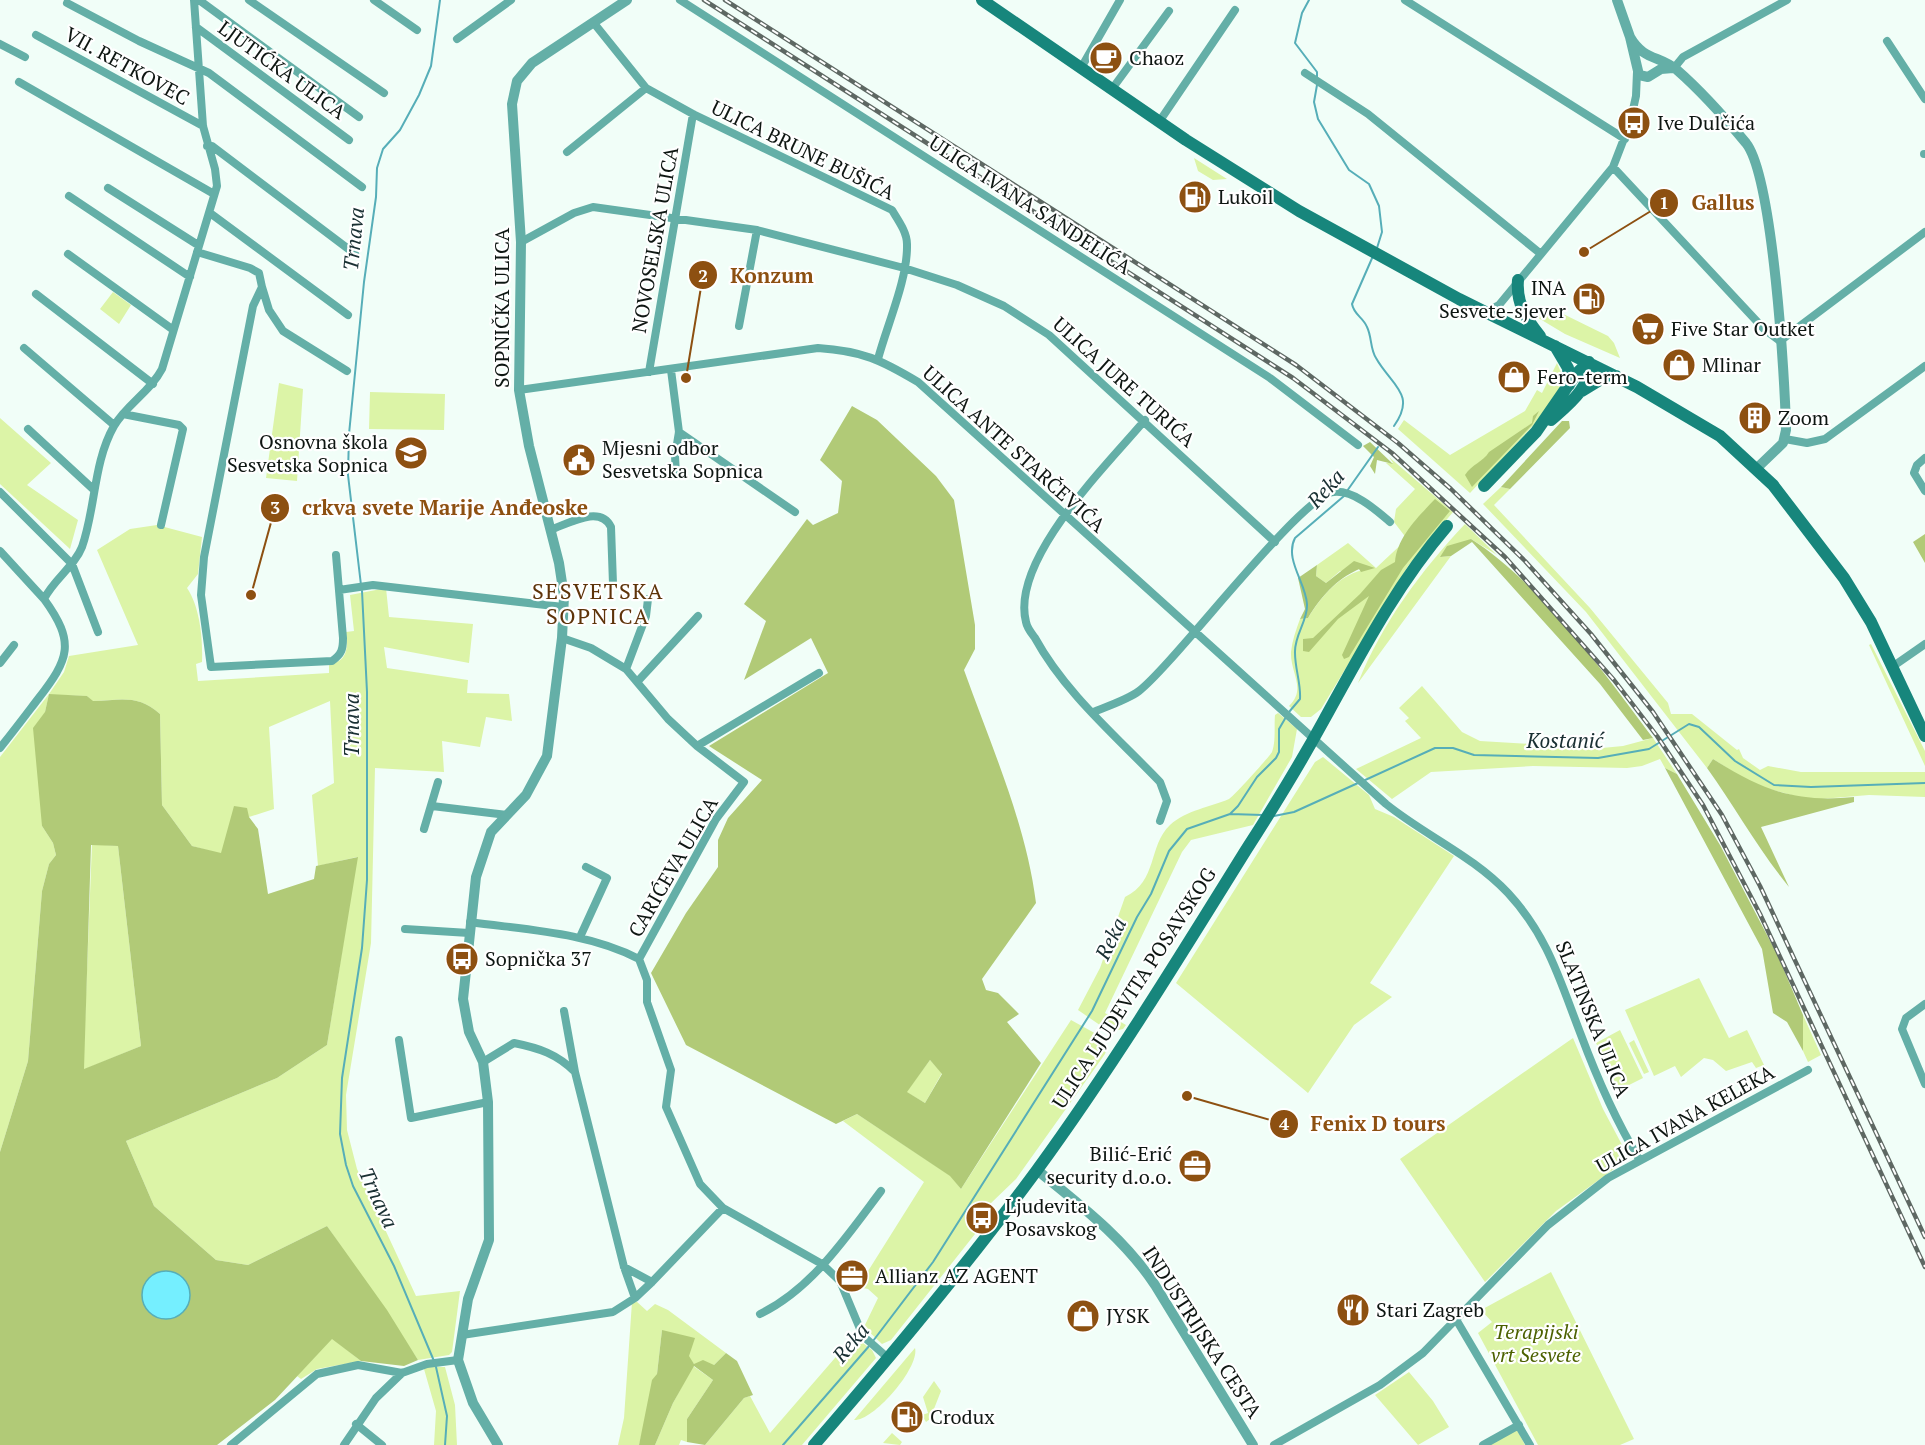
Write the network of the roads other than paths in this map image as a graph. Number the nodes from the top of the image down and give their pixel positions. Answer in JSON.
{"nodes":[{"id":1,"x":194,"y":0,"type":"edge"},
{"id":2,"x":199,"y":0,"type":"edge"},
{"id":3,"x":249,"y":0,"type":"edge"},
{"id":4,"x":374,"y":0,"type":"edge"},
{"id":5,"x":511,"y":0,"type":"edge"},
{"id":6,"x":627,"y":0,"type":"edge"},
{"id":7,"x":680,"y":0,"type":"edge"},
{"id":8,"x":982,"y":0,"type":"edge"},
{"id":9,"x":1120,"y":0,"type":"edge"},
{"id":10,"x":1405,"y":0,"type":"edge"},
{"id":11,"x":1617,"y":0,"type":"edge"},
{"id":12,"x":1787,"y":0,"type":"edge"},
{"id":13,"x":68,"y":3,"type":"dead end"},
{"id":14,"x":1235,"y":10,"type":"dead end"},
{"id":15,"x":1169,"y":11,"type":"dead end"},
{"id":16,"x":593,"y":22,"type":"junction"},
{"id":17,"x":196,"y":27,"type":"junction"},
{"id":18,"x":417,"y":30,"type":"dead end"},
{"id":19,"x":36,"y":35,"type":"dead end"},
{"id":20,"x":1630,"y":37,"type":"junction"},
{"id":21,"x":457,"y":39,"type":"dead end"},
{"id":22,"x":1887,"y":41,"type":"dead end"},
{"id":23,"x":0,"y":44,"type":"edge"},
{"id":24,"x":25,"y":57,"type":"dead end"},
{"id":25,"x":1650,"y":58,"type":"junction"},
{"id":26,"x":1636,"y":67,"type":"junction"},
{"id":27,"x":1081,"y":68,"type":"junction"},
{"id":28,"x":1674,"y":68,"type":"junction"},
{"id":29,"x":201,"y":70,"type":"junction"},
{"id":30,"x":1651,"y":75,"type":"junction"},
{"id":31,"x":1309,"y":76,"type":"dead end"},
{"id":32,"x":19,"y":82,"type":"dead end"},
{"id":33,"x":646,"y":87,"type":"junction"},
{"id":34,"x":1112,"y":89,"type":"junction"},
{"id":35,"x":384,"y":93,"type":"dead end"},
{"id":36,"x":1636,"y":96,"type":"junction"},
{"id":37,"x":1925,"y":99,"type":"edge"},
{"id":38,"x":693,"y":114,"type":"junction"},
{"id":39,"x":359,"y":117,"type":"dead end"},
{"id":40,"x":1159,"y":122,"type":"junction"},
{"id":41,"x":203,"y":126,"type":"junction"},
{"id":42,"x":1625,"y":139,"type":"junction"},
{"id":43,"x":349,"y":140,"type":"dead end"},
{"id":44,"x":207,"y":146,"type":"junction"},
{"id":45,"x":567,"y":153,"type":"dead end"},
{"id":46,"x":1613,"y":166,"type":"junction"},
{"id":47,"x":108,"y":188,"type":"dead end"},
{"id":48,"x":362,"y":188,"type":"dead end"},
{"id":49,"x":214,"y":194,"type":"junction"},
{"id":50,"x":69,"y":196,"type":"dead end"},
{"id":51,"x":210,"y":213,"type":"junction"},
{"id":52,"x":675,"y":218,"type":"junction"},
{"id":53,"x":757,"y":230,"type":"junction"},
{"id":54,"x":1925,"y":232,"type":"edge"},
{"id":55,"x":521,"y":242,"type":"junction"},
{"id":56,"x":198,"y":249,"type":"junction"},
{"id":57,"x":68,"y":254,"type":"dead end"},
{"id":58,"x":355,"y":254,"type":"dead end"},
{"id":59,"x":1540,"y":254,"type":"junction"},
{"id":60,"x":904,"y":268,"type":"junction"},
{"id":61,"x":190,"y":277,"type":"junction"},
{"id":62,"x":1518,"y":280,"type":"junction"},
{"id":63,"x":262,"y":287,"type":"junction"},
{"id":64,"x":36,"y":294,"type":"dead end"},
{"id":65,"x":1484,"y":312,"type":"junction"},
{"id":66,"x":348,"y":315,"type":"dead end"},
{"id":67,"x":739,"y":326,"type":"dead end"},
{"id":68,"x":172,"y":329,"type":"junction"},
{"id":69,"x":1780,"y":341,"type":"junction"},
{"id":70,"x":1549,"y":342,"type":"junction"},
{"id":71,"x":24,"y":348,"type":"dead end"},
{"id":72,"x":878,"y":359,"type":"junction"},
{"id":73,"x":1589,"y":362,"type":"junction"},
{"id":74,"x":1925,"y":366,"type":"edge"},
{"id":75,"x":671,"y":369,"type":"junction"},
{"id":76,"x":347,"y":371,"type":"dead end"},
{"id":77,"x":649,"y":372,"type":"junction"},
{"id":78,"x":1616,"y":376,"type":"junction"},
{"id":79,"x":153,"y":384,"type":"junction"},
{"id":80,"x":1569,"y":385,"type":"junction"},
{"id":81,"x":519,"y":390,"type":"junction"},
{"id":82,"x":1580,"y":393,"type":"junction"},
{"id":83,"x":123,"y":414,"type":"junction"},
{"id":84,"x":1145,"y":420,"type":"junction"},
{"id":85,"x":114,"y":425,"type":"junction"},
{"id":86,"x":28,"y":429,"type":"dead end"},
{"id":87,"x":679,"y":432,"type":"junction"},
{"id":88,"x":1536,"y":432,"type":"junction"},
{"id":89,"x":1785,"y":439,"type":"junction"},
{"id":90,"x":1358,"y":445,"type":"dead end"},
{"id":91,"x":1925,"y":458,"type":"edge"},
{"id":92,"x":1757,"y":468,"type":"junction"},
{"id":93,"x":676,"y":475,"type":"dead end"},
{"id":94,"x":1484,"y":486,"type":"dead end"},
{"id":95,"x":93,"y":489,"type":"junction"},
{"id":96,"x":1925,"y":491,"type":"edge"},
{"id":97,"x":0,"y":492,"type":"edge"},
{"id":98,"x":795,"y":512,"type":"dead end"},
{"id":99,"x":1064,"y":516,"type":"junction"},
{"id":100,"x":1390,"y":522,"type":"dead end"},
{"id":101,"x":161,"y":525,"type":"dead end"},
{"id":102,"x":1447,"y":526,"type":"dead end"},
{"id":103,"x":550,"y":530,"type":"junction"},
{"id":104,"x":1275,"y":542,"type":"junction"},
{"id":105,"x":0,"y":551,"type":"edge"},
{"id":106,"x":336,"y":555,"type":"dead end"},
{"id":107,"x":72,"y":564,"type":"junction"},
{"id":108,"x":613,"y":584,"type":"dead end"},
{"id":109,"x":339,"y":590,"type":"junction"},
{"id":110,"x":44,"y":599,"type":"junction"},
{"id":111,"x":648,"y":599,"type":"dead end"},
{"id":112,"x":563,"y":607,"type":"junction"},
{"id":113,"x":698,"y":616,"type":"dead end"},
{"id":114,"x":98,"y":632,"type":"dead end"},
{"id":115,"x":1194,"y":632,"type":"junction"},
{"id":116,"x":562,"y":638,"type":"junction"},
{"id":117,"x":1925,"y":644,"type":"edge"},
{"id":118,"x":14,"y":645,"type":"dead end"},
{"id":119,"x":0,"y":663,"type":"edge"},
{"id":120,"x":1892,"y":667,"type":"junction"},
{"id":121,"x":626,"y":669,"type":"junction"},
{"id":122,"x":819,"y":673,"type":"dead end"},
{"id":123,"x":638,"y":681,"type":"junction"},
{"id":124,"x":1094,"y":712,"type":"junction"},
{"id":125,"x":1925,"y":736,"type":"edge"},
{"id":126,"x":1314,"y":739,"type":"junction"},
{"id":127,"x":697,"y":746,"type":"junction"},
{"id":128,"x":0,"y":748,"type":"edge"},
{"id":129,"x":438,"y":782,"type":"dead end"},
{"id":130,"x":432,"y":806,"type":"junction"},
{"id":131,"x":507,"y":815,"type":"junction"},
{"id":132,"x":1160,"y":821,"type":"dead end"},
{"id":133,"x":424,"y":829,"type":"dead end"},
{"id":134,"x":586,"y":867,"type":"dead end"},
{"id":135,"x":469,"y":927,"type":"junction"},
{"id":136,"x":405,"y":929,"type":"dead end"},
{"id":137,"x":580,"y":937,"type":"junction"},
{"id":138,"x":639,"y":959,"type":"junction"},
{"id":139,"x":1925,"y":1004,"type":"edge"},
{"id":140,"x":564,"y":1011,"type":"dead end"},
{"id":141,"x":399,"y":1040,"type":"dead end"},
{"id":142,"x":483,"y":1062,"type":"junction"},
{"id":143,"x":1808,"y":1070,"type":"dead end"},
{"id":144,"x":575,"y":1072,"type":"junction"},
{"id":145,"x":1925,"y":1084,"type":"edge"},
{"id":146,"x":488,"y":1102,"type":"junction"},
{"id":147,"x":1639,"y":1159,"type":"junction"},
{"id":148,"x":1037,"y":1170,"type":"junction"},
{"id":149,"x":881,"y":1191,"type":"dead end"},
{"id":150,"x":723,"y":1208,"type":"junction"},
{"id":151,"x":822,"y":1264,"type":"junction"},
{"id":152,"x":624,"y":1267,"type":"junction"},
{"id":153,"x":652,"y":1282,"type":"junction"},
{"id":154,"x":634,"y":1298,"type":"junction"},
{"id":155,"x":760,"y":1314,"type":"dead end"},
{"id":156,"x":1457,"y":1321,"type":"junction"},
{"id":157,"x":462,"y":1335,"type":"junction"},
{"id":158,"x":884,"y":1354,"type":"junction"},
{"id":159,"x":458,"y":1360,"type":"junction"},
{"id":160,"x":402,"y":1373,"type":"junction"},
{"id":161,"x":356,"y":1424,"type":"junction"},
{"id":162,"x":1520,"y":1425,"type":"junction"},
{"id":163,"x":231,"y":1445,"type":"edge"},
{"id":164,"x":344,"y":1445,"type":"edge"},
{"id":165,"x":382,"y":1445,"type":"edge"},
{"id":166,"x":498,"y":1445,"type":"edge"},
{"id":167,"x":814,"y":1445,"type":"edge"},
{"id":168,"x":1253,"y":1445,"type":"edge"},
{"id":169,"x":1274,"y":1445,"type":"edge"},
{"id":170,"x":1483,"y":1445,"type":"edge"},
{"id":171,"x":1530,"y":1445,"type":"edge"}],
"edges":[{"from":1,"to":17,"type":"street","name":"VII. RETKOVEC"},
{"from":2,"to":39,"type":"street"},
{"from":3,"to":35,"type":"street"},
{"from":4,"to":18,"type":"street"},
{"from":5,"to":21,"type":"street"},
{"from":6,"to":16,"type":"street","name":"SOPNIČKA ULICA"},
{"from":7,"to":90,"type":"street","name":"ULICA IVANA SANDELIĆA"},
{"from":8,"to":27,"type":"main road"},
{"from":9,"to":27,"type":"street"},
{"from":10,"to":42,"type":"street"},
{"from":11,"to":20,"type":"street"},
{"from":12,"to":28,"type":"street"},
{"from":13,"to":29,"type":"street","name":"VII. RETKOVEC"},
{"from":14,"to":40,"type":"street"},
{"from":15,"to":34,"type":"street"},
{"from":16,"to":33,"type":"street","name":"ULICA BRUNE BUŠIĆA"},
{"from":16,"to":55,"type":"street","name":"SOPNIČKA ULICA"},
{"from":17,"to":29,"type":"street","name":"VII. RETKOVEC"},
{"from":17,"to":43,"type":"street","name":"LJUTIĆKA ULICA"},
{"from":19,"to":41,"type":"street","name":"VII. RETKOVEC"},
{"from":20,"to":25,"type":"street"},
{"from":20,"to":26,"type":"street"},
{"from":22,"to":37,"type":"street"},
{"from":23,"to":24,"type":"street"},
{"from":25,"to":26,"type":"street"},
{"from":25,"to":28,"type":"street"},
{"from":25,"to":30,"type":"street"},
{"from":26,"to":30,"type":"street"},
{"from":26,"to":36,"type":"street"},
{"from":27,"to":34,"type":"main road"},
{"from":28,"to":30,"type":"street"},
{"from":28,"to":69,"type":"street"},
{"from":29,"to":41,"type":"street","name":"VII. RETKOVEC"},
{"from":29,"to":48,"type":"street"},
{"from":30,"to":36,"type":"street"},
{"from":31,"to":59,"type":"street"},
{"from":32,"to":49,"type":"street"},
{"from":33,"to":38,"type":"street","name":"ULICA BRUNE BUŠIĆA"},
{"from":33,"to":45,"type":"street"},
{"from":34,"to":40,"type":"main road"},
{"from":36,"to":42,"type":"street"},
{"from":38,"to":52,"type":"street","name":"NOVOSELSKA ULICA"},
{"from":38,"to":60,"type":"street","name":"ULICA BRUNE BUŠIĆA"},
{"from":40,"to":65,"type":"main road"},
{"from":41,"to":44,"type":"street","name":"VII. RETKOVEC"},
{"from":42,"to":46,"type":"street"},
{"from":44,"to":49,"type":"street","name":"VII. RETKOVEC"},
{"from":44,"to":58,"type":"street"},
{"from":46,"to":59,"type":"street"},
{"from":46,"to":69,"type":"street"},
{"from":47,"to":56,"type":"street"},
{"from":49,"to":51,"type":"street","name":"VII. RETKOVEC"},
{"from":50,"to":61,"type":"street"},
{"from":51,"to":56,"type":"street","name":"VII. RETKOVEC"},
{"from":51,"to":66,"type":"street"},
{"from":52,"to":53,"type":"street","name":"ULICA JURE TURIĆA"},
{"from":52,"to":55,"type":"street","name":"ULICA JURE TURIĆA"},
{"from":52,"to":77,"type":"street","name":"NOVOSELSKA ULICA"},
{"from":53,"to":60,"type":"street","name":"ULICA JURE TURIĆA"},
{"from":53,"to":67,"type":"street"},
{"from":54,"to":69,"type":"street"},
{"from":55,"to":81,"type":"street","name":"SOPNIČKA ULICA"},
{"from":56,"to":61,"type":"street","name":"VII. RETKOVEC"},
{"from":56,"to":63,"type":"street"},
{"from":57,"to":68,"type":"street"},
{"from":59,"to":62,"type":"street"},
{"from":60,"to":72,"type":"street","name":"ULICA BRUNE BUŠIĆA"},
{"from":60,"to":84,"type":"street","name":"ULICA JURE TURIĆA"},
{"from":61,"to":68,"type":"street","name":"VII. RETKOVEC"},
{"from":62,"to":65,"type":"street"},
{"from":62,"to":70,"type":"main road"},
{"from":63,"to":76,"type":"street"},
{"from":63,"to":109,"type":"street"},
{"from":64,"to":79,"type":"street"},
{"from":65,"to":70,"type":"main road"},
{"from":68,"to":79,"type":"street","name":"VII. RETKOVEC"},
{"from":69,"to":89,"type":"street"},
{"from":70,"to":73,"type":"main road"},
{"from":70,"to":80,"type":"main road"},
{"from":71,"to":85,"type":"street"},
{"from":72,"to":75,"type":"street","name":"ULICA ANTE STARČEVIĆA"},
{"from":72,"to":99,"type":"street","name":"ULICA ANTE STARČEVIĆA"},
{"from":73,"to":78,"type":"main road"},
{"from":73,"to":80,"type":"main road"},
{"from":73,"to":82,"type":"main road"},
{"from":74,"to":89,"type":"street"},
{"from":75,"to":77,"type":"street","name":"ULICA ANTE STARČEVIĆA"},
{"from":75,"to":87,"type":"street"},
{"from":77,"to":81,"type":"street","name":"ULICA ANTE STARČEVIĆA"},
{"from":78,"to":82,"type":"main road"},
{"from":78,"to":92,"type":"main road"},
{"from":79,"to":83,"type":"street","name":"VII. RETKOVEC"},
{"from":80,"to":88,"type":"main road"},
{"from":81,"to":103,"type":"street","name":"SOPNIČKA ULICA"},
{"from":82,"to":88,"type":"main road"},
{"from":83,"to":85,"type":"street","name":"VII. RETKOVEC"},
{"from":83,"to":101,"type":"street"},
{"from":84,"to":99,"type":"street"},
{"from":84,"to":104,"type":"street","name":"ULICA JURE TURIĆA"},
{"from":85,"to":95,"type":"street","name":"VII. RETKOVEC"},
{"from":86,"to":95,"type":"street"},
{"from":87,"to":93,"type":"street"},
{"from":87,"to":98,"type":"street"},
{"from":88,"to":94,"type":"main road"},
{"from":89,"to":92,"type":"street"},
{"from":91,"to":96,"type":"street"},
{"from":92,"to":120,"type":"main road"},
{"from":95,"to":107,"type":"street","name":"VII. RETKOVEC"},
{"from":97,"to":107,"type":"street"},
{"from":99,"to":115,"type":"street","name":"ULICA ANTE STARČEVIĆA"},
{"from":99,"to":124,"type":"street"},
{"from":100,"to":104,"type":"street"},
{"from":102,"to":126,"type":"main road","name":"ULICA LJUDEVITA POSAVSKOG"},
{"from":103,"to":108,"type":"street"},
{"from":103,"to":112,"type":"street","name":"SOPNIČKA ULICA"},
{"from":104,"to":115,"type":"street"},
{"from":105,"to":110,"type":"street"},
{"from":106,"to":109,"type":"street"},
{"from":107,"to":110,"type":"street","name":"VII. RETKOVEC"},
{"from":107,"to":114,"type":"street"},
{"from":109,"to":112,"type":"street"},
{"from":110,"to":128,"type":"street"},
{"from":111,"to":121,"type":"street"},
{"from":112,"to":116,"type":"street","name":"SOPNIČKA ULICA"},
{"from":113,"to":123,"type":"street"},
{"from":115,"to":124,"type":"street"},
{"from":115,"to":126,"type":"street","name":"ULICA ANTE STARČEVIĆA"},
{"from":116,"to":121,"type":"street","name":"CARIĆEVA ULICA"},
{"from":116,"to":131,"type":"street","name":"SOPNIČKA ULICA"},
{"from":117,"to":120,"type":"street"},
{"from":118,"to":119,"type":"street"},
{"from":120,"to":125,"type":"main road"},
{"from":121,"to":123,"type":"street","name":"CARIĆEVA ULICA"},
{"from":122,"to":127,"type":"street"},
{"from":123,"to":127,"type":"street","name":"CARIĆEVA ULICA"},
{"from":124,"to":132,"type":"street"},
{"from":126,"to":147,"type":"street","name":"SLATINSKA ULICA"},
{"from":126,"to":148,"type":"main road","name":"ULICA LJUDEVITA POSAVSKOG"},
{"from":127,"to":138,"type":"street","name":"CARIĆEVA ULICA"},
{"from":129,"to":130,"type":"street"},
{"from":130,"to":131,"type":"street"},
{"from":130,"to":133,"type":"street"},
{"from":131,"to":135,"type":"street","name":"SOPNIČKA ULICA"},
{"from":134,"to":137,"type":"street"},
{"from":135,"to":136,"type":"street"},
{"from":135,"to":137,"type":"street"},
{"from":135,"to":142,"type":"street","name":"SOPNIČKA ULICA"},
{"from":137,"to":138,"type":"street"},
{"from":138,"to":150,"type":"street"},
{"from":139,"to":145,"type":"street"},
{"from":140,"to":144,"type":"street"},
{"from":141,"to":146,"type":"street"},
{"from":142,"to":144,"type":"street"},
{"from":142,"to":146,"type":"street","name":"SOPNIČKA ULICA"},
{"from":143,"to":147,"type":"street","name":"ULICA IVANA KELEKA"},
{"from":144,"to":152,"type":"street"},
{"from":146,"to":157,"type":"street","name":"SOPNIČKA ULICA"},
{"from":147,"to":156,"type":"street","name":"ULICA IVANA KELEKA"},
{"from":148,"to":158,"type":"main road","name":"ULICA LJUDEVITA POSAVSKOG"},
{"from":148,"to":168,"type":"street","name":"INDUSTRIJSKA CESTA"},
{"from":149,"to":151,"type":"street"},
{"from":150,"to":151,"type":"street"},
{"from":150,"to":153,"type":"street"},
{"from":151,"to":155,"type":"street"},
{"from":151,"to":158,"type":"street"},
{"from":152,"to":153,"type":"street"},
{"from":152,"to":154,"type":"street"},
{"from":153,"to":154,"type":"street"},
{"from":154,"to":157,"type":"street"},
{"from":156,"to":162,"type":"street"},
{"from":156,"to":169,"type":"street","name":"ULICA IVANA KELEKA"},
{"from":157,"to":159,"type":"street","name":"SOPNIČKA ULICA"},
{"from":158,"to":167,"type":"main road","name":"ULICA LJUDEVITA POSAVSKOG"},
{"from":159,"to":160,"type":"street"},
{"from":159,"to":166,"type":"street","name":"SOPNIČKA ULICA"},
{"from":160,"to":161,"type":"street"},
{"from":160,"to":163,"type":"street"},
{"from":161,"to":164,"type":"street"},
{"from":161,"to":165,"type":"street"},
{"from":162,"to":170,"type":"street"},
{"from":162,"to":171,"type":"street"}]}
